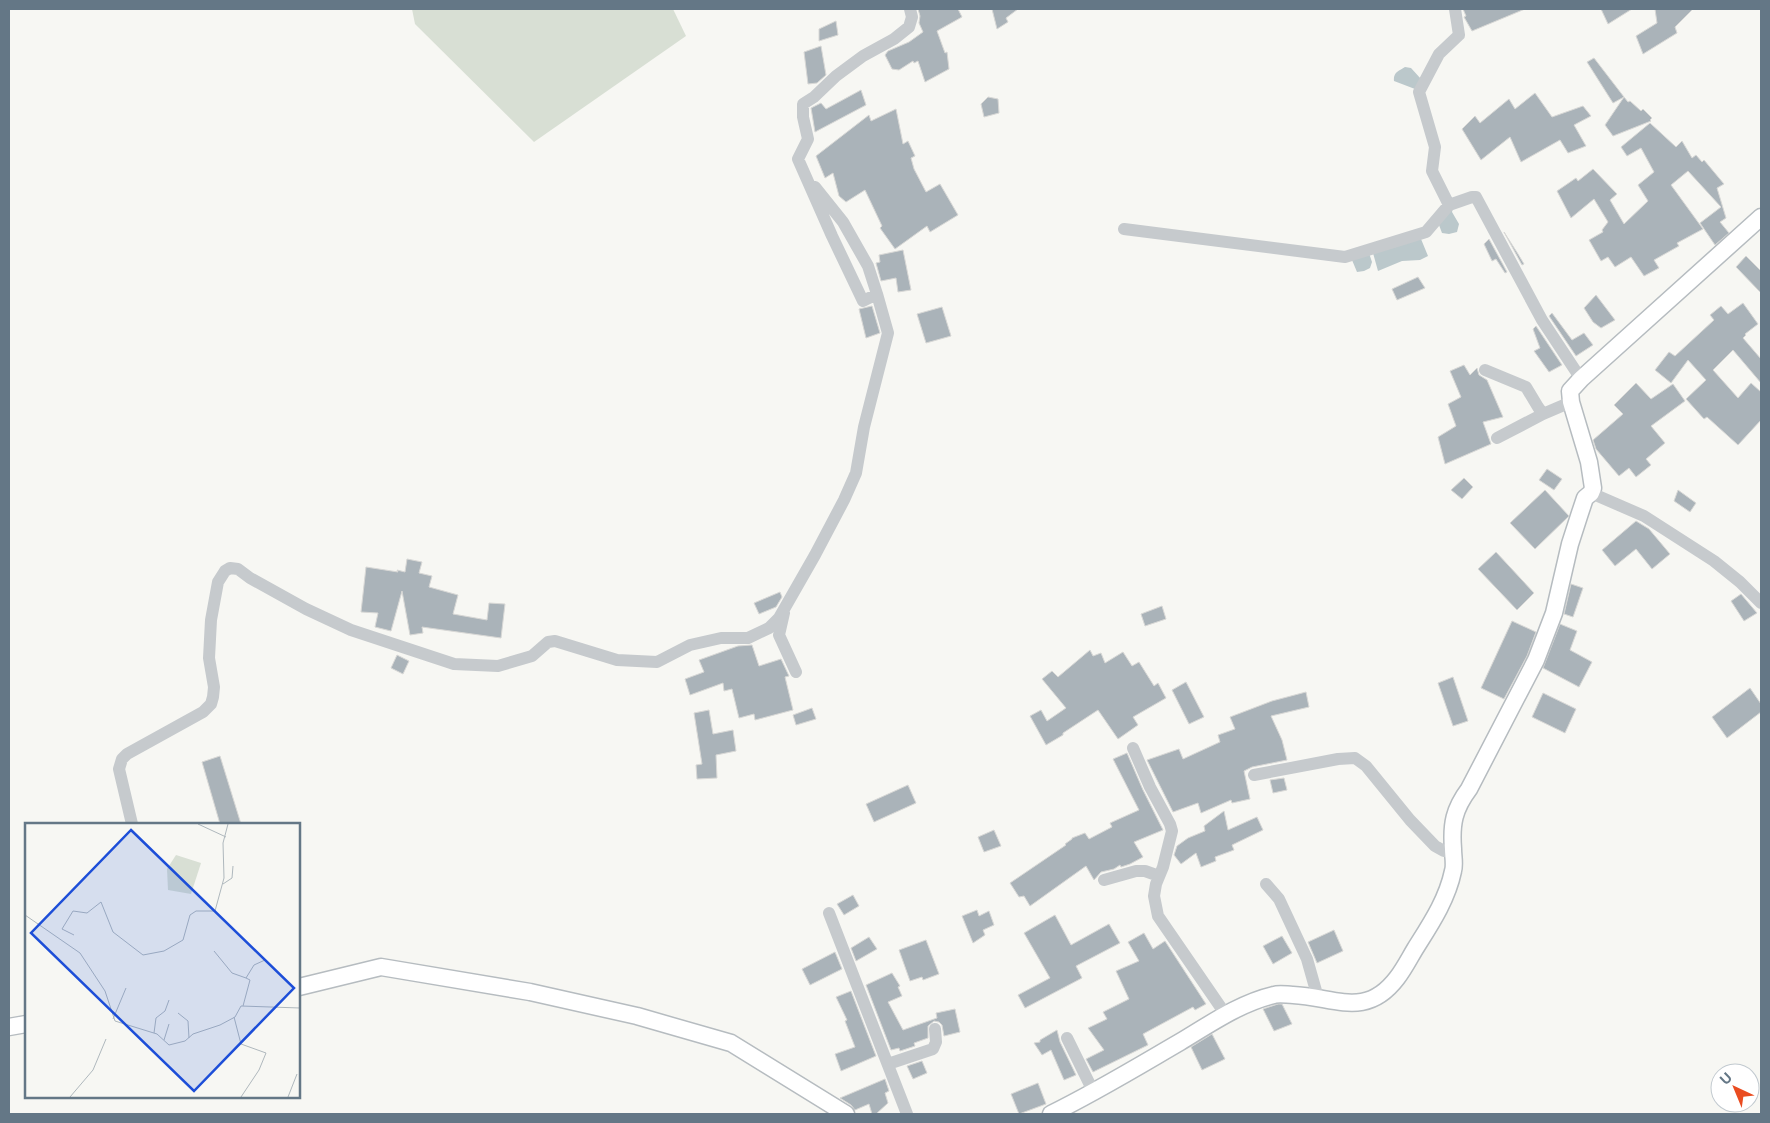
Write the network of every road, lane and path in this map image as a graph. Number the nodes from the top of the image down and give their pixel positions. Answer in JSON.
{"nodes":[{"id":1,"x":910,"y":9,"type":"edge"},
{"id":2,"x":1454,"y":9,"type":"edge"},
{"id":3,"x":804,"y":174,"type":"junction"},
{"id":4,"x":1449,"y":205,"type":"junction"},
{"id":5,"x":1761,"y":217,"type":"edge"},
{"id":6,"x":1124,"y":229,"type":"dead end"},
{"id":7,"x":877,"y":294,"type":"junction"},
{"id":8,"x":1485,"y":370,"type":"dead end"},
{"id":9,"x":1581,"y":379,"type":"junction"},
{"id":10,"x":1571,"y":402,"type":"junction"},
{"id":11,"x":1543,"y":414,"type":"junction"},
{"id":12,"x":1497,"y":438,"type":"dead end"},
{"id":13,"x":1591,"y":493,"type":"junction"},
{"id":14,"x":1761,"y":603,"type":"edge"},
{"id":15,"x":785,"y":608,"type":"junction"},
{"id":16,"x":796,"y":672,"type":"dead end"},
{"id":17,"x":1133,"y":748,"type":"dead end"},
{"id":18,"x":1254,"y":775,"type":"dead end"},
{"id":19,"x":132,"y":823,"type":"edge"},
{"id":20,"x":1453,"y":853,"type":"junction"},
{"id":21,"x":1159,"y":876,"type":"junction"},
{"id":22,"x":1104,"y":880,"type":"dead end"},
{"id":23,"x":1266,"y":884,"type":"dead end"},
{"id":24,"x":829,"y":913,"type":"dead end"},
{"id":25,"x":300,"y":987,"type":"edge"},
{"id":26,"x":1318,"y":998,"type":"junction"},
{"id":27,"x":1226,"y":1015,"type":"junction"},
{"id":28,"x":25,"y":1024,"type":"edge"},
{"id":29,"x":9,"y":1027,"type":"edge"},
{"id":30,"x":936,"y":1029,"type":"dead end"},
{"id":31,"x":1067,"y":1038,"type":"dead end"},
{"id":32,"x":888,"y":1064,"type":"junction"},
{"id":33,"x":1094,"y":1093,"type":"junction"},
{"id":34,"x":846,"y":1114,"type":"edge"},
{"id":35,"x":907,"y":1114,"type":"edge"},
{"id":36,"x":1051,"y":1114,"type":"edge"}],
"edges":[{"from":1,"to":3,"type":"street"},
{"from":2,"to":4,"type":"street"},
{"from":3,"to":7,"type":"street"},
{"from":3,"to":7,"type":"street"},
{"from":4,"to":6,"type":"street"},
{"from":4,"to":9,"type":"street"},
{"from":5,"to":9,"type":"street"},
{"from":7,"to":15,"type":"street"},
{"from":8,"to":11,"type":"street"},
{"from":9,"to":10,"type":"street"},
{"from":10,"to":11,"type":"street"},
{"from":10,"to":13,"type":"street"},
{"from":11,"to":12,"type":"street"},
{"from":13,"to":14,"type":"street"},
{"from":13,"to":20,"type":"street"},
{"from":15,"to":16,"type":"street"},
{"from":15,"to":19,"type":"street"},
{"from":17,"to":21,"type":"street"},
{"from":18,"to":20,"type":"street"},
{"from":20,"to":26,"type":"street"},
{"from":21,"to":22,"type":"street"},
{"from":21,"to":27,"type":"street"},
{"from":23,"to":26,"type":"street"},
{"from":24,"to":32,"type":"street"},
{"from":25,"to":34,"type":"street"},
{"from":26,"to":27,"type":"street"},
{"from":27,"to":33,"type":"street"},
{"from":28,"to":29,"type":"street"},
{"from":30,"to":32,"type":"street"},
{"from":31,"to":33,"type":"street"},
{"from":32,"to":35,"type":"street"},
{"from":33,"to":36,"type":"street"}]}
